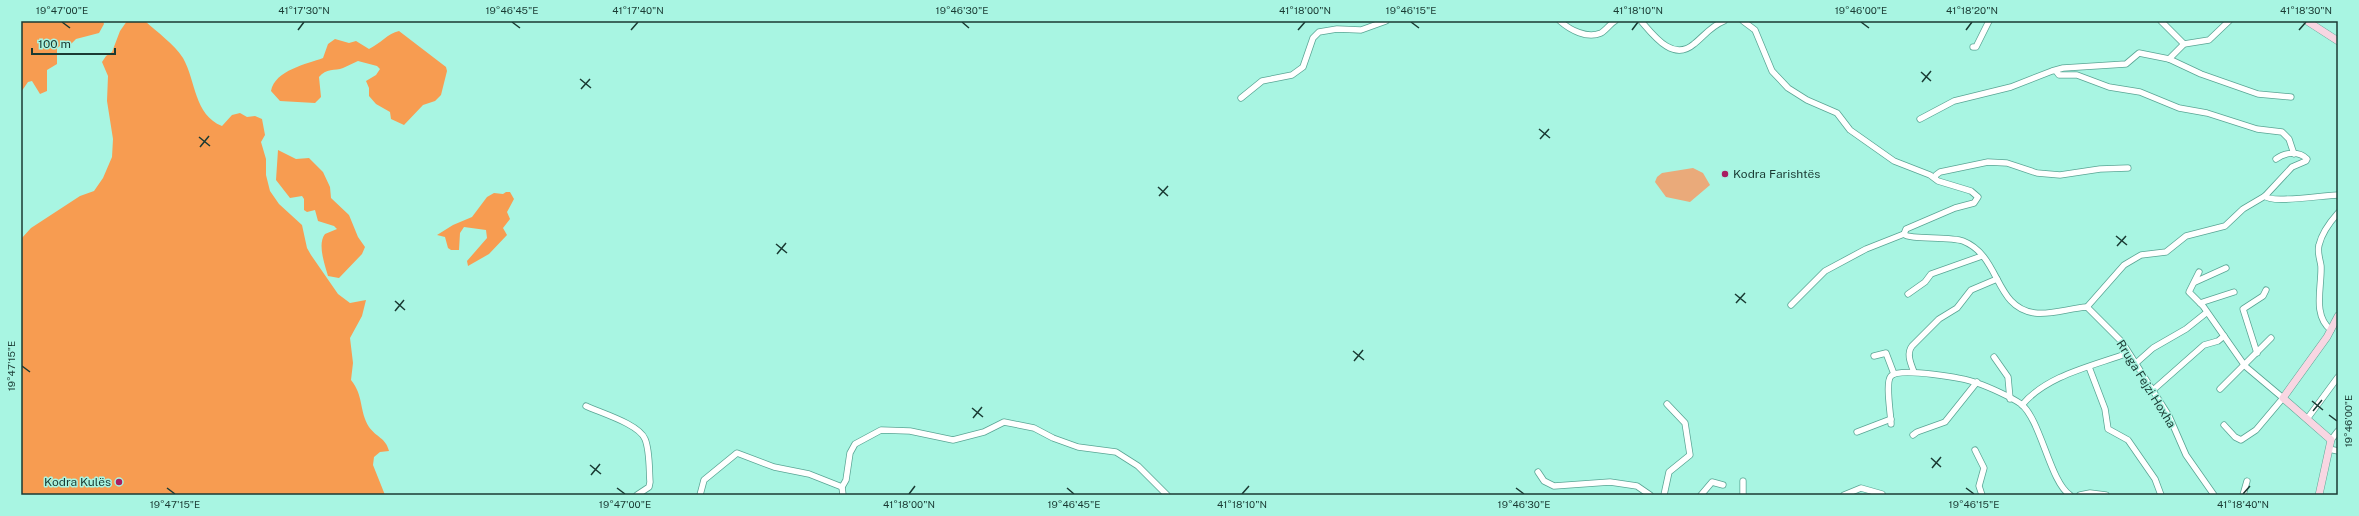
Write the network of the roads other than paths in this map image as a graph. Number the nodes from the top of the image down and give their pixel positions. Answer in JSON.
{"nodes":[{"id":1,"x":1386,"y":21,"type":"edge"},
{"id":2,"x":1560,"y":21,"type":"edge"},
{"id":3,"x":1641,"y":21,"type":"edge"},
{"id":4,"x":1724,"y":21,"type":"edge"},
{"id":5,"x":1743,"y":21,"type":"edge"},
{"id":6,"x":1990,"y":21,"type":"edge"},
{"id":7,"x":2160,"y":21,"type":"edge"},
{"id":8,"x":2229,"y":21,"type":"edge"},
{"id":9,"x":2307,"y":21,"type":"edge"},
{"id":10,"x":1613,"y":22,"type":"edge"},
{"id":11,"x":2338,"y":41,"type":"edge"},
{"id":12,"x":2184,"y":44,"type":"junction"},
{"id":13,"x":1973,"y":47,"type":"dead end"},
{"id":14,"x":2168,"y":59,"type":"junction"},
{"id":15,"x":2056,"y":71,"type":"junction"},
{"id":16,"x":2291,"y":97,"type":"dead end"},
{"id":17,"x":1241,"y":98,"type":"dead end"},
{"id":18,"x":1920,"y":119,"type":"dead end"},
{"id":19,"x":2294,"y":154,"type":"junction"},
{"id":20,"x":2276,"y":159,"type":"dead end"},
{"id":21,"x":2128,"y":168,"type":"dead end"},
{"id":22,"x":1935,"y":178,"type":"junction"},
{"id":23,"x":2338,"y":195,"type":"edge"},
{"id":24,"x":2265,"y":196,"type":"junction"},
{"id":25,"x":2338,"y":213,"type":"edge"},
{"id":26,"x":1904,"y":234,"type":"junction"},
{"id":27,"x":1982,"y":256,"type":"junction"},
{"id":28,"x":2226,"y":268,"type":"dead end"},
{"id":29,"x":2199,"y":272,"type":"dead end"},
{"id":30,"x":1997,"y":279,"type":"junction"},
{"id":31,"x":2193,"y":283,"type":"junction"},
{"id":32,"x":2266,"y":290,"type":"dead end"},
{"id":33,"x":2234,"y":292,"type":"dead end"},
{"id":34,"x":1908,"y":294,"type":"dead end"},
{"id":35,"x":2200,"y":303,"type":"junction"},
{"id":36,"x":1791,"y":305,"type":"dead end"},
{"id":37,"x":2087,"y":307,"type":"junction"},
{"id":38,"x":2206,"y":312,"type":"junction"},
{"id":39,"x":2338,"y":316,"type":"edge"},
{"id":40,"x":2331,"y":330,"type":"junction"},
{"id":41,"x":2224,"y":336,"type":"junction"},
{"id":42,"x":2270,"y":338,"type":"dead end"},
{"id":43,"x":2128,"y":353,"type":"junction"},
{"id":44,"x":2257,"y":353,"type":"junction"},
{"id":45,"x":1874,"y":356,"type":"dead end"},
{"id":46,"x":1994,"y":357,"type":"dead end"},
{"id":47,"x":2135,"y":364,"type":"junction"},
{"id":48,"x":2245,"y":366,"type":"junction"},
{"id":49,"x":2088,"y":367,"type":"junction"},
{"id":50,"x":1914,"y":372,"type":"junction"},
{"id":51,"x":1894,"y":374,"type":"junction"},
{"id":52,"x":2338,"y":377,"type":"edge"},
{"id":53,"x":1977,"y":382,"type":"junction"},
{"id":54,"x":2220,"y":389,"type":"dead end"},
{"id":55,"x":2152,"y":391,"type":"junction"},
{"id":56,"x":2283,"y":398,"type":"junction"},
{"id":57,"x":2010,"y":399,"type":"junction"},
{"id":58,"x":1667,"y":404,"type":"dead end"},
{"id":59,"x":2022,"y":405,"type":"junction"},
{"id":60,"x":586,"y":406,"type":"dead end"},
{"id":61,"x":2307,"y":419,"type":"junction"},
{"id":62,"x":2224,"y":425,"type":"dead end"},
{"id":63,"x":2338,"y":431,"type":"edge"},
{"id":64,"x":1857,"y":432,"type":"dead end"},
{"id":65,"x":1913,"y":435,"type":"dead end"},
{"id":66,"x":2331,"y":440,"type":"junction"},
{"id":67,"x":2329,"y":449,"type":"junction"},
{"id":68,"x":1975,"y":450,"type":"dead end"},
{"id":69,"x":2338,"y":451,"type":"edge"},
{"id":70,"x":1538,"y":472,"type":"dead end"},
{"id":71,"x":1743,"y":481,"type":"dead end"},
{"id":72,"x":2247,"y":481,"type":"dead end"},
{"id":73,"x":1723,"y":485,"type":"dead end"},
{"id":74,"x":842,"y":487,"type":"junction"},
{"id":75,"x":1858,"y":493,"type":"edge"},
{"id":76,"x":1882,"y":494,"type":"edge"},
{"id":77,"x":637,"y":495,"type":"edge"},
{"id":78,"x":700,"y":495,"type":"edge"},
{"id":79,"x":843,"y":495,"type":"edge"},
{"id":80,"x":1167,"y":495,"type":"edge"},
{"id":81,"x":1650,"y":495,"type":"edge"},
{"id":82,"x":1664,"y":495,"type":"edge"},
{"id":83,"x":1701,"y":495,"type":"edge"},
{"id":84,"x":1743,"y":495,"type":"edge"},
{"id":85,"x":1844,"y":495,"type":"edge"},
{"id":86,"x":1982,"y":495,"type":"edge"},
{"id":87,"x":2070,"y":495,"type":"edge"},
{"id":88,"x":2080,"y":495,"type":"edge"},
{"id":89,"x":2106,"y":495,"type":"edge"},
{"id":90,"x":2161,"y":495,"type":"edge"},
{"id":91,"x":2214,"y":495,"type":"edge"},
{"id":92,"x":2244,"y":495,"type":"edge"},
{"id":93,"x":2319,"y":495,"type":"edge"}],
"edges":[{"from":1,"to":17,"type":"street"},
{"from":2,"to":10,"type":"street"},
{"from":3,"to":4,"type":"street"},
{"from":5,"to":22,"type":"street"},
{"from":6,"to":13,"type":"street"},
{"from":7,"to":12,"type":"street"},
{"from":8,"to":12,"type":"street"},
{"from":9,"to":11,"type":"street"},
{"from":12,"to":14,"type":"street"},
{"from":14,"to":15,"type":"street"},
{"from":14,"to":16,"type":"street"},
{"from":15,"to":18,"type":"street"},
{"from":15,"to":19,"type":"street"},
{"from":19,"to":20,"type":"street"},
{"from":19,"to":24,"type":"street"},
{"from":21,"to":22,"type":"street"},
{"from":22,"to":26,"type":"street"},
{"from":23,"to":24,"type":"street"},
{"from":24,"to":37,"type":"street"},
{"from":25,"to":40,"type":"street"},
{"from":26,"to":27,"type":"street"},
{"from":26,"to":36,"type":"street"},
{"from":27,"to":30,"type":"street"},
{"from":27,"to":34,"type":"street"},
{"from":28,"to":31,"type":"street"},
{"from":29,"to":31,"type":"street"},
{"from":30,"to":37,"type":"street"},
{"from":30,"to":50,"type":"street"},
{"from":31,"to":35,"type":"street"},
{"from":32,"to":44,"type":"street"},
{"from":33,"to":35,"type":"street"},
{"from":35,"to":38,"type":"street"},
{"from":37,"to":43,"type":"street","name":"Rruga Fejzi Hoxha"},
{"from":38,"to":41,"type":"street"},
{"from":38,"to":47,"type":"street"},
{"from":39,"to":40,"type":"street"},
{"from":40,"to":56,"type":"street"},
{"from":41,"to":48,"type":"street"},
{"from":41,"to":55,"type":"street"},
{"from":42,"to":44,"type":"street"},
{"from":43,"to":47,"type":"street","name":"Rruga Fejzi Hoxha"},
{"from":43,"to":49,"type":"street"},
{"from":44,"to":48,"type":"street"},
{"from":45,"to":51,"type":"street"},
{"from":46,"to":57,"type":"street"},
{"from":47,"to":55,"type":"street","name":"Rruga Fejzi Hoxha"},
{"from":48,"to":54,"type":"street"},
{"from":48,"to":56,"type":"street"},
{"from":49,"to":59,"type":"street"},
{"from":49,"to":90,"type":"street"},
{"from":50,"to":51,"type":"street"},
{"from":50,"to":53,"type":"street"},
{"from":51,"to":64,"type":"street"},
{"from":52,"to":61,"type":"street"},
{"from":53,"to":57,"type":"street"},
{"from":53,"to":65,"type":"street"},
{"from":55,"to":91,"type":"street","name":"Rruga Fejzi Hoxha"},
{"from":56,"to":61,"type":"street"},
{"from":56,"to":62,"type":"street"},
{"from":57,"to":59,"type":"street"},
{"from":58,"to":82,"type":"street"},
{"from":59,"to":87,"type":"street"},
{"from":60,"to":77,"type":"street"},
{"from":61,"to":66,"type":"street"},
{"from":63,"to":66,"type":"street"},
{"from":66,"to":67,"type":"street"},
{"from":67,"to":69,"type":"street"},
{"from":67,"to":93,"type":"street"},
{"from":68,"to":86,"type":"street"},
{"from":70,"to":81,"type":"street"},
{"from":71,"to":84,"type":"street"},
{"from":72,"to":92,"type":"street"},
{"from":73,"to":83,"type":"street"},
{"from":74,"to":78,"type":"street"},
{"from":74,"to":79,"type":"street"},
{"from":74,"to":80,"type":"street"},
{"from":75,"to":76,"type":"street"},
{"from":75,"to":85,"type":"street"},
{"from":88,"to":89,"type":"street"}]}
